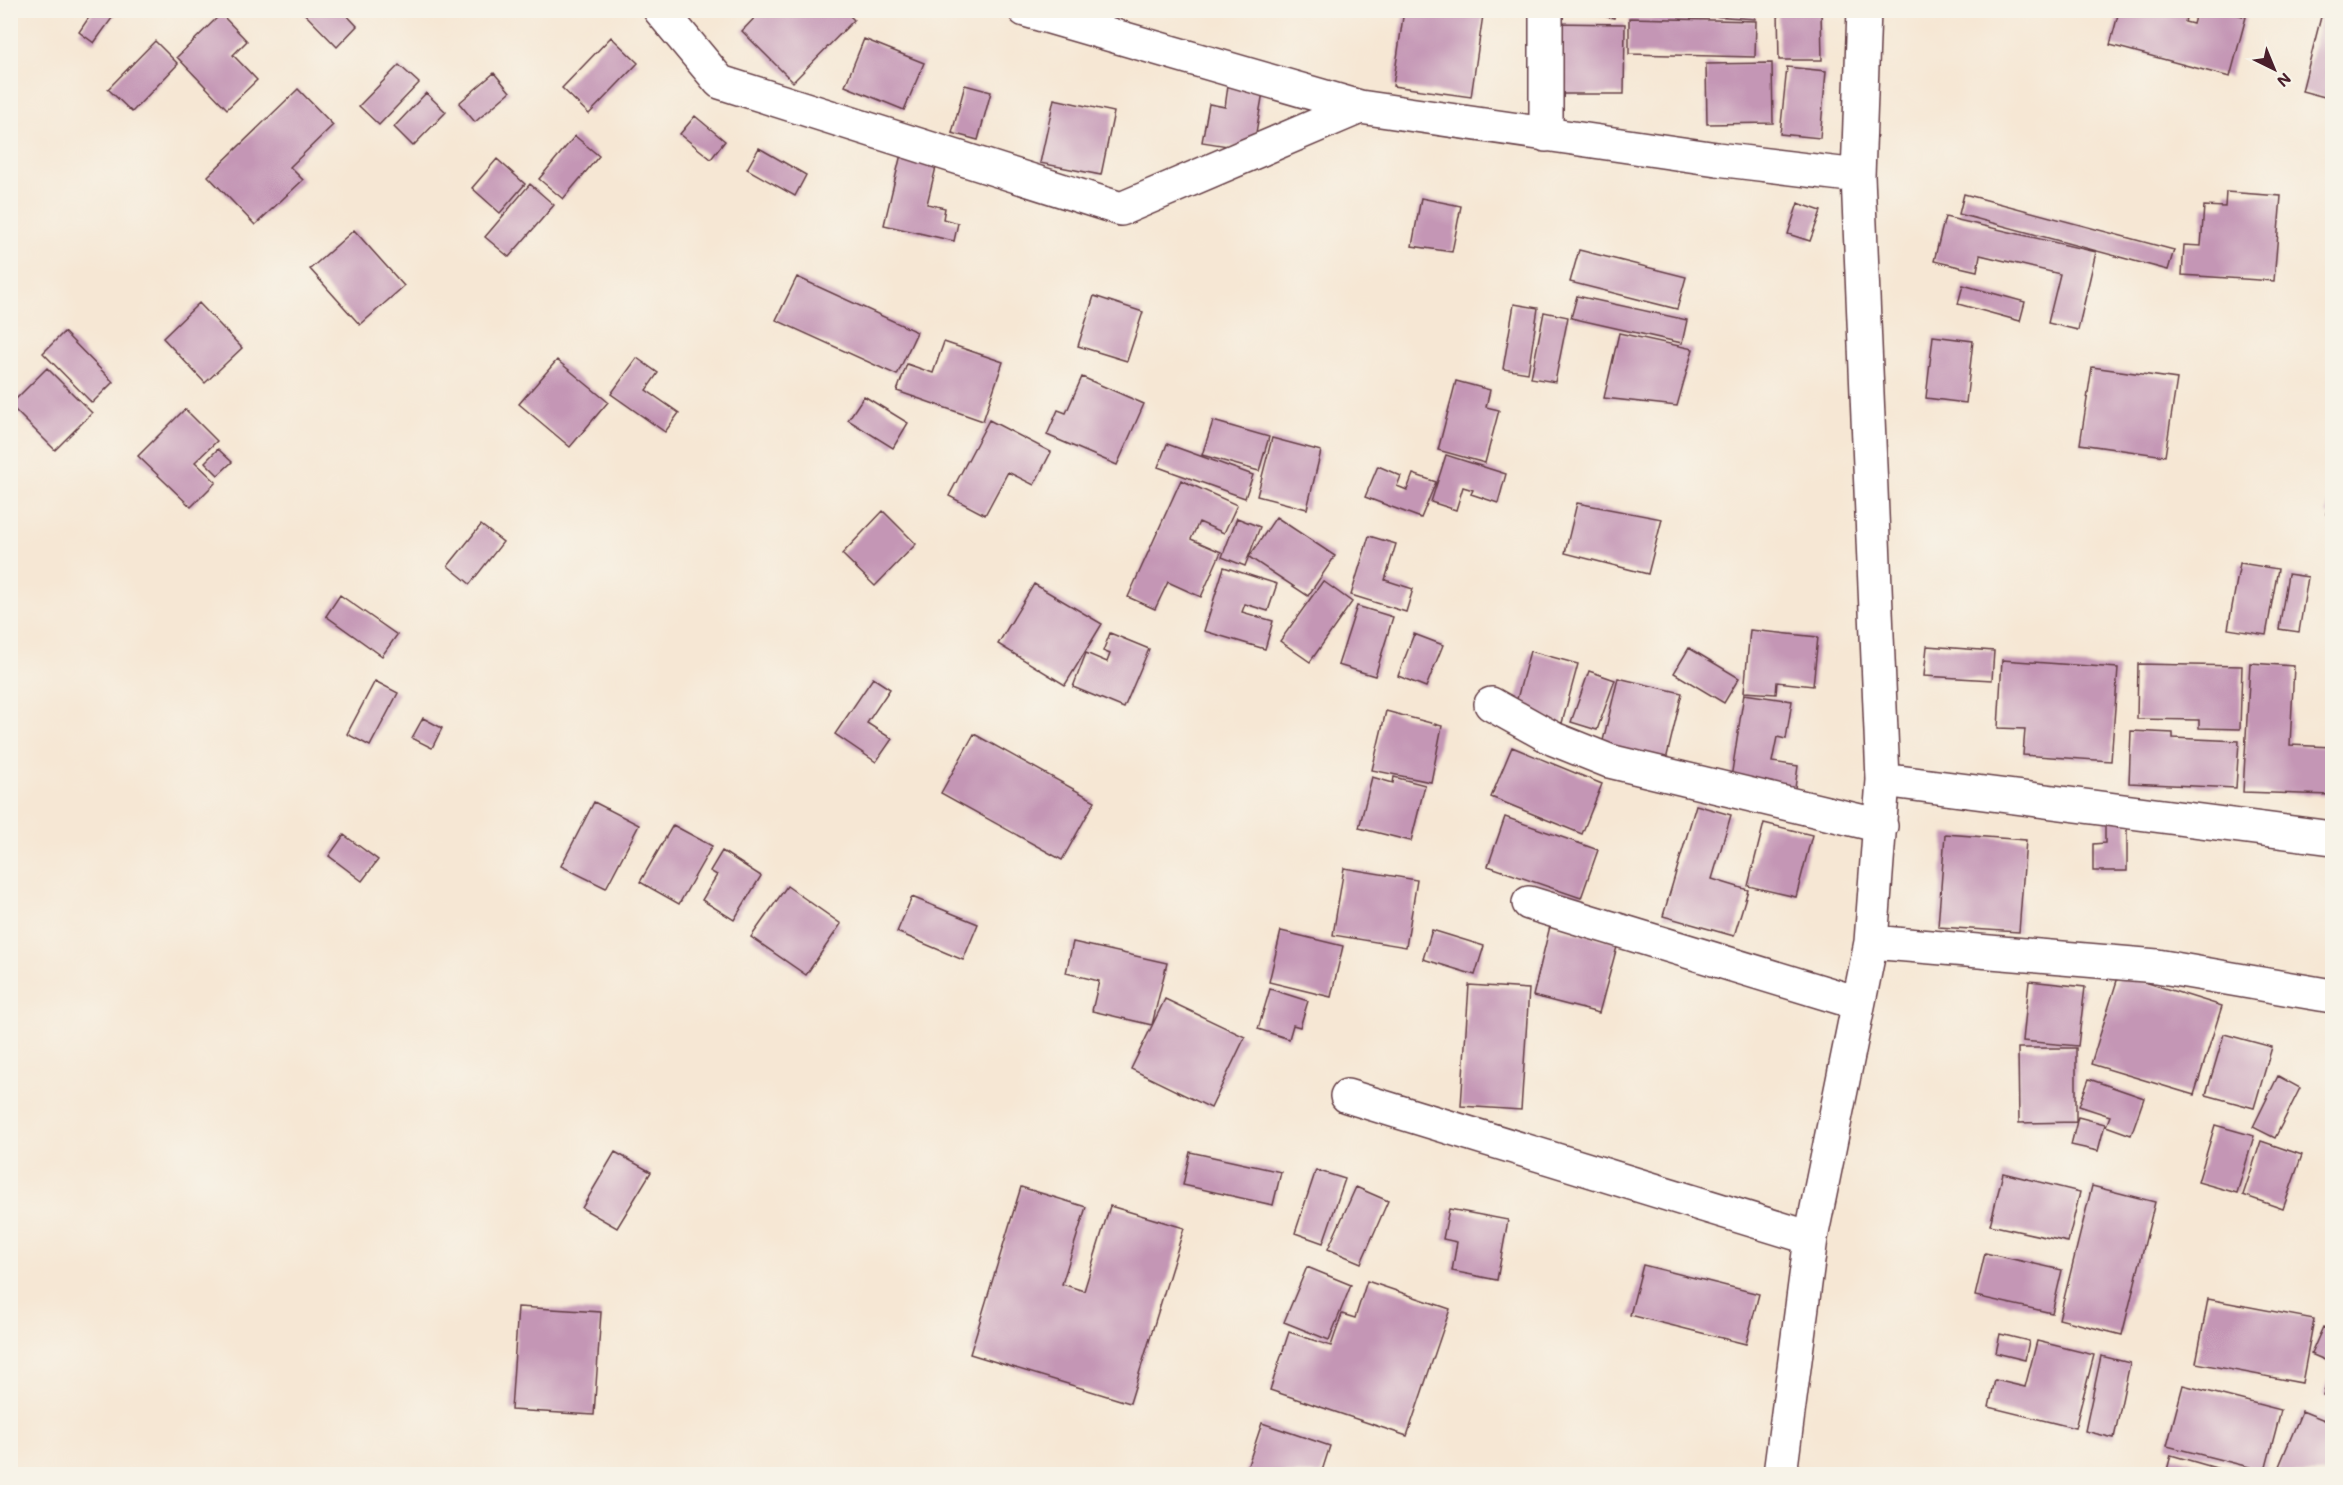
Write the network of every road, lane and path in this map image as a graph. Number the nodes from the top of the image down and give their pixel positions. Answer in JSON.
{"nodes":[{"id":1,"x":660,"y":10,"type":"edge"},
{"id":2,"x":1025,"y":10,"type":"edge"},
{"id":3,"x":1546,"y":10,"type":"edge"},
{"id":4,"x":1864,"y":10,"type":"edge"},
{"id":5,"x":1360,"y":107,"type":"junction"},
{"id":6,"x":1546,"y":135,"type":"junction"},
{"id":7,"x":1858,"y":176,"type":"junction"},
{"id":8,"x":1491,"y":704,"type":"dead end"},
{"id":9,"x":1883,"y":780,"type":"junction"},
{"id":10,"x":1881,"y":826,"type":"junction"},
{"id":11,"x":2332,"y":836,"type":"edge"},
{"id":12,"x":1529,"y":903,"type":"dead end"},
{"id":13,"x":1871,"y":942,"type":"junction"},
{"id":14,"x":2332,"y":996,"type":"edge"},
{"id":15,"x":1858,"y":1003,"type":"junction"},
{"id":16,"x":1347,"y":1096,"type":"dead end"},
{"id":17,"x":1811,"y":1238,"type":"junction"},
{"id":18,"x":1780,"y":1474,"type":"edge"}],
"edges":[{"from":1,"to":5,"type":"street"},
{"from":2,"to":5,"type":"street"},
{"from":3,"to":6,"type":"street"},
{"from":4,"to":7,"type":"street"},
{"from":5,"to":6,"type":"street"},
{"from":6,"to":7,"type":"street"},
{"from":7,"to":9,"type":"street"},
{"from":8,"to":10,"type":"street"},
{"from":9,"to":10,"type":"street"},
{"from":9,"to":11,"type":"street"},
{"from":10,"to":13,"type":"street"},
{"from":12,"to":15,"type":"street"},
{"from":13,"to":14,"type":"street"},
{"from":13,"to":15,"type":"street"},
{"from":15,"to":17,"type":"street"},
{"from":16,"to":17,"type":"street"},
{"from":17,"to":18,"type":"street"}]}
